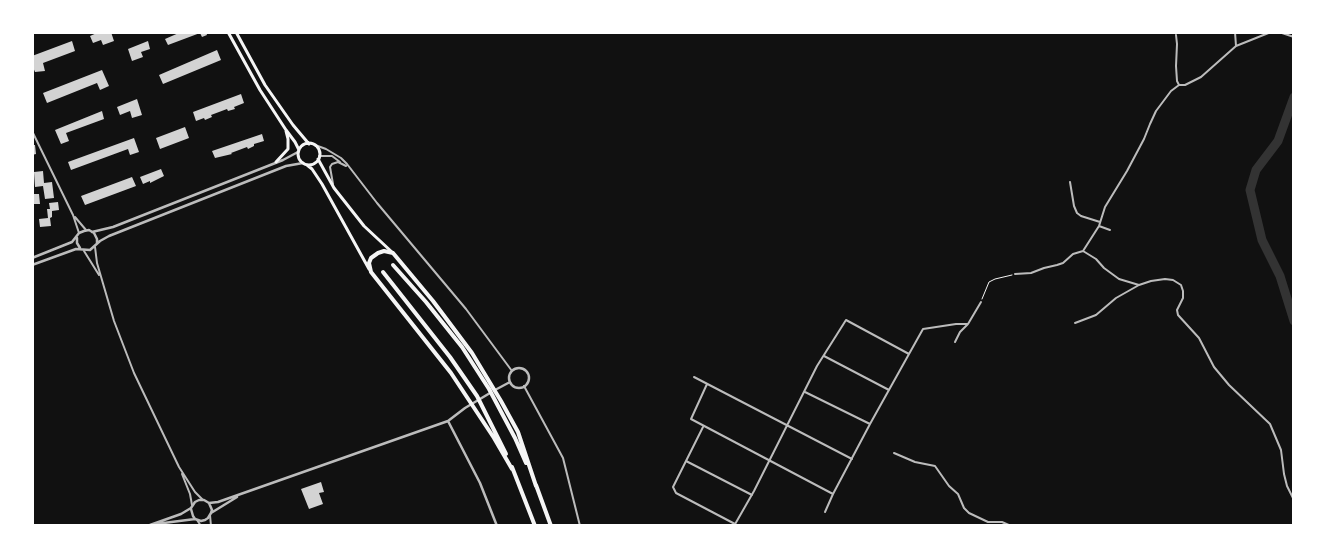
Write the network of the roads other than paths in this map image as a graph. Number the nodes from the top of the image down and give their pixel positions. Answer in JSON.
{"nodes":[{"id":1,"x":228,"y":32,"type":"edge"},
{"id":2,"x":236,"y":32,"type":"edge"},
{"id":3,"x":1235,"y":32,"type":"edge"},
{"id":4,"x":1271,"y":32,"type":"edge"},
{"id":5,"x":1279,"y":32,"type":"edge"},
{"id":6,"x":1176,"y":35,"type":"dead end"},
{"id":7,"x":1294,"y":37,"type":"edge"},
{"id":8,"x":1236,"y":46,"type":"junction"},
{"id":9,"x":1179,"y":86,"type":"junction"},
{"id":10,"x":286,"y":130,"type":"junction"},
{"id":11,"x":32,"y":131,"type":"edge"},
{"id":12,"x":309,"y":144,"type":"junction"},
{"id":13,"x":314,"y":145,"type":"junction"},
{"id":14,"x":298,"y":151,"type":"junction"},
{"id":15,"x":318,"y":158,"type":"junction"},
{"id":16,"x":276,"y":162,"type":"junction"},
{"id":17,"x":305,"y":164,"type":"junction"},
{"id":18,"x":346,"y":166,"type":"junction"},
{"id":19,"x":352,"y":170,"type":"junction"},
{"id":20,"x":1070,"y":182,"type":"dead end"},
{"id":21,"x":334,"y":188,"type":"junction"},
{"id":22,"x":73,"y":215,"type":"junction"},
{"id":23,"x":1100,"y":222,"type":"junction"},
{"id":24,"x":1099,"y":226,"type":"junction"},
{"id":25,"x":86,"y":230,"type":"junction"},
{"id":26,"x":1110,"y":230,"type":"dead end"},
{"id":27,"x":92,"y":232,"type":"junction"},
{"id":28,"x":79,"y":233,"type":"junction"},
{"id":29,"x":76,"y":238,"type":"junction"},
{"id":30,"x":96,"y":246,"type":"junction"},
{"id":31,"x":83,"y":250,"type":"junction"},
{"id":32,"x":1082,"y":251,"type":"junction"},
{"id":33,"x":393,"y":254,"type":"junction"},
{"id":34,"x":32,"y":258,"type":"edge"},
{"id":35,"x":32,"y":265,"type":"edge"},
{"id":36,"x":393,"y":265,"type":"dead end"},
{"id":37,"x":371,"y":272,"type":"junction"},
{"id":38,"x":383,"y":272,"type":"dead end"},
{"id":39,"x":1015,"y":274,"type":"road end"},
{"id":40,"x":101,"y":279,"type":"junction"},
{"id":41,"x":1139,"y":286,"type":"junction"},
{"id":42,"x":981,"y":302,"type":"road end"},
{"id":43,"x":1075,"y":323,"type":"dead end"},
{"id":44,"x":968,"y":324,"type":"junction"},
{"id":45,"x":955,"y":342,"type":"dead end"},
{"id":46,"x":908,"y":354,"type":"junction"},
{"id":47,"x":824,"y":356,"type":"junction"},
{"id":48,"x":512,"y":371,"type":"junction"},
{"id":49,"x":694,"y":377,"type":"dead end"},
{"id":50,"x":510,"y":382,"type":"junction"},
{"id":51,"x":707,"y":384,"type":"junction"},
{"id":52,"x":524,"y":386,"type":"junction"},
{"id":53,"x":889,"y":390,"type":"junction"},
{"id":54,"x":804,"y":392,"type":"junction"},
{"id":55,"x":448,"y":421,"type":"junction"},
{"id":56,"x":870,"y":424,"type":"junction"},
{"id":57,"x":787,"y":425,"type":"junction"},
{"id":58,"x":704,"y":426,"type":"junction"},
{"id":59,"x":894,"y":453,"type":"dead end"},
{"id":60,"x":852,"y":458,"type":"junction"},
{"id":61,"x":770,"y":460,"type":"junction"},
{"id":62,"x":686,"y":461,"type":"junction"},
{"id":63,"x":179,"y":467,"type":"junction"},
{"id":64,"x":512,"y":469,"type":"junction"},
{"id":65,"x":536,"y":486,"type":"junction"},
{"id":66,"x":242,"y":494,"type":"junction"},
{"id":67,"x":833,"y":494,"type":"junction"},
{"id":68,"x":752,"y":495,"type":"junction"},
{"id":69,"x":204,"y":500,"type":"junction"},
{"id":70,"x":1294,"y":500,"type":"edge"},
{"id":71,"x":209,"y":503,"type":"junction"},
{"id":72,"x":192,"y":507,"type":"junction"},
{"id":73,"x":825,"y":512,"type":"dead end"},
{"id":74,"x":211,"y":514,"type":"junction"},
{"id":75,"x":196,"y":519,"type":"junction"},
{"id":76,"x":150,"y":524,"type":"edge"},
{"id":77,"x":735,"y":525,"type":"edge"},
{"id":78,"x":145,"y":526,"type":"edge"},
{"id":79,"x":201,"y":526,"type":"edge"},
{"id":80,"x":211,"y":526,"type":"edge"},
{"id":81,"x":498,"y":526,"type":"edge"},
{"id":82,"x":535,"y":526,"type":"edge"},
{"id":83,"x":550,"y":526,"type":"edge"},
{"id":84,"x":580,"y":526,"type":"edge"},
{"id":85,"x":1010,"y":526,"type":"edge"}],
"edges":[{"from":1,"to":10,"type":"main road"},
{"from":2,"to":12,"type":"main road"},
{"from":3,"to":8,"type":"street"},
{"from":4,"to":8,"type":"street"},
{"from":5,"to":7,"type":"street"},
{"from":6,"to":9,"type":"street"},
{"from":8,"to":9,"type":"street"},
{"from":9,"to":23,"type":"street"},
{"from":10,"to":14,"type":"main road"},
{"from":10,"to":16,"type":"main road"},
{"from":11,"to":22,"type":"street"},
{"from":12,"to":13,"type":"main road"},
{"from":12,"to":14,"type":"main road"},
{"from":13,"to":15,"type":"main road"},
{"from":13,"to":19,"type":"street"},
{"from":14,"to":16,"type":"street"},
{"from":14,"to":17,"type":"main road"},
{"from":15,"to":17,"type":"main road"},
{"from":15,"to":18,"type":"street"},
{"from":15,"to":21,"type":"main road"},
{"from":16,"to":27,"type":"street"},
{"from":17,"to":30,"type":"street"},
{"from":17,"to":37,"type":"main road"},
{"from":18,"to":19,"type":"street"},
{"from":18,"to":21,"type":"street"},
{"from":19,"to":48,"type":"street"},
{"from":20,"to":23,"type":"street"},
{"from":21,"to":33,"type":"main road"},
{"from":22,"to":25,"type":"street"},
{"from":22,"to":28,"type":"street"},
{"from":23,"to":24,"type":"street"},
{"from":24,"to":26,"type":"street"},
{"from":24,"to":32,"type":"street"},
{"from":25,"to":27,"type":"street"},
{"from":25,"to":28,"type":"street"},
{"from":27,"to":30,"type":"street"},
{"from":28,"to":29,"type":"street"},
{"from":29,"to":31,"type":"street"},
{"from":29,"to":34,"type":"street"},
{"from":30,"to":31,"type":"street"},
{"from":30,"to":40,"type":"street"},
{"from":31,"to":35,"type":"street"},
{"from":31,"to":40,"type":"street"},
{"from":32,"to":39,"type":"street"},
{"from":32,"to":41,"type":"street"},
{"from":33,"to":37,"type":"highway"},
{"from":33,"to":65,"type":"highway"},
{"from":36,"to":65,"type":"highway"},
{"from":37,"to":64,"type":"highway"},
{"from":38,"to":64,"type":"highway"},
{"from":40,"to":63,"type":"street"},
{"from":41,"to":43,"type":"street"},
{"from":41,"to":70,"type":"street"},
{"from":42,"to":44,"type":"street"},
{"from":44,"to":45,"type":"street"},
{"from":44,"to":46,"type":"street"},
{"from":46,"to":47,"type":"street"},
{"from":46,"to":53,"type":"street"},
{"from":47,"to":53,"type":"street"},
{"from":47,"to":54,"type":"street"},
{"from":48,"to":50,"type":"street"},
{"from":48,"to":52,"type":"street"},
{"from":49,"to":51,"type":"street"},
{"from":50,"to":52,"type":"street"},
{"from":50,"to":55,"type":"street"},
{"from":51,"to":57,"type":"street"},
{"from":51,"to":58,"type":"street"},
{"from":52,"to":84,"type":"street"},
{"from":53,"to":56,"type":"street"},
{"from":54,"to":56,"type":"street"},
{"from":54,"to":57,"type":"street"},
{"from":55,"to":66,"type":"street"},
{"from":55,"to":81,"type":"street"},
{"from":56,"to":60,"type":"street"},
{"from":57,"to":60,"type":"street"},
{"from":57,"to":61,"type":"street"},
{"from":58,"to":61,"type":"street"},
{"from":58,"to":62,"type":"street"},
{"from":59,"to":85,"type":"street"},
{"from":60,"to":67,"type":"street"},
{"from":61,"to":67,"type":"street"},
{"from":61,"to":68,"type":"street"},
{"from":62,"to":68,"type":"street"},
{"from":62,"to":77,"type":"street"},
{"from":63,"to":69,"type":"street"},
{"from":63,"to":72,"type":"street"},
{"from":64,"to":82,"type":"highway"},
{"from":65,"to":83,"type":"highway"},
{"from":66,"to":71,"type":"street"},
{"from":66,"to":74,"type":"street"},
{"from":67,"to":73,"type":"street"},
{"from":68,"to":77,"type":"street"},
{"from":69,"to":71,"type":"street"},
{"from":69,"to":72,"type":"street"},
{"from":71,"to":74,"type":"street"},
{"from":72,"to":75,"type":"street"},
{"from":72,"to":76,"type":"street"},
{"from":74,"to":75,"type":"street"},
{"from":74,"to":80,"type":"street"},
{"from":75,"to":76,"type":"street"},
{"from":75,"to":79,"type":"street"},
{"from":76,"to":78,"type":"street"}]}
